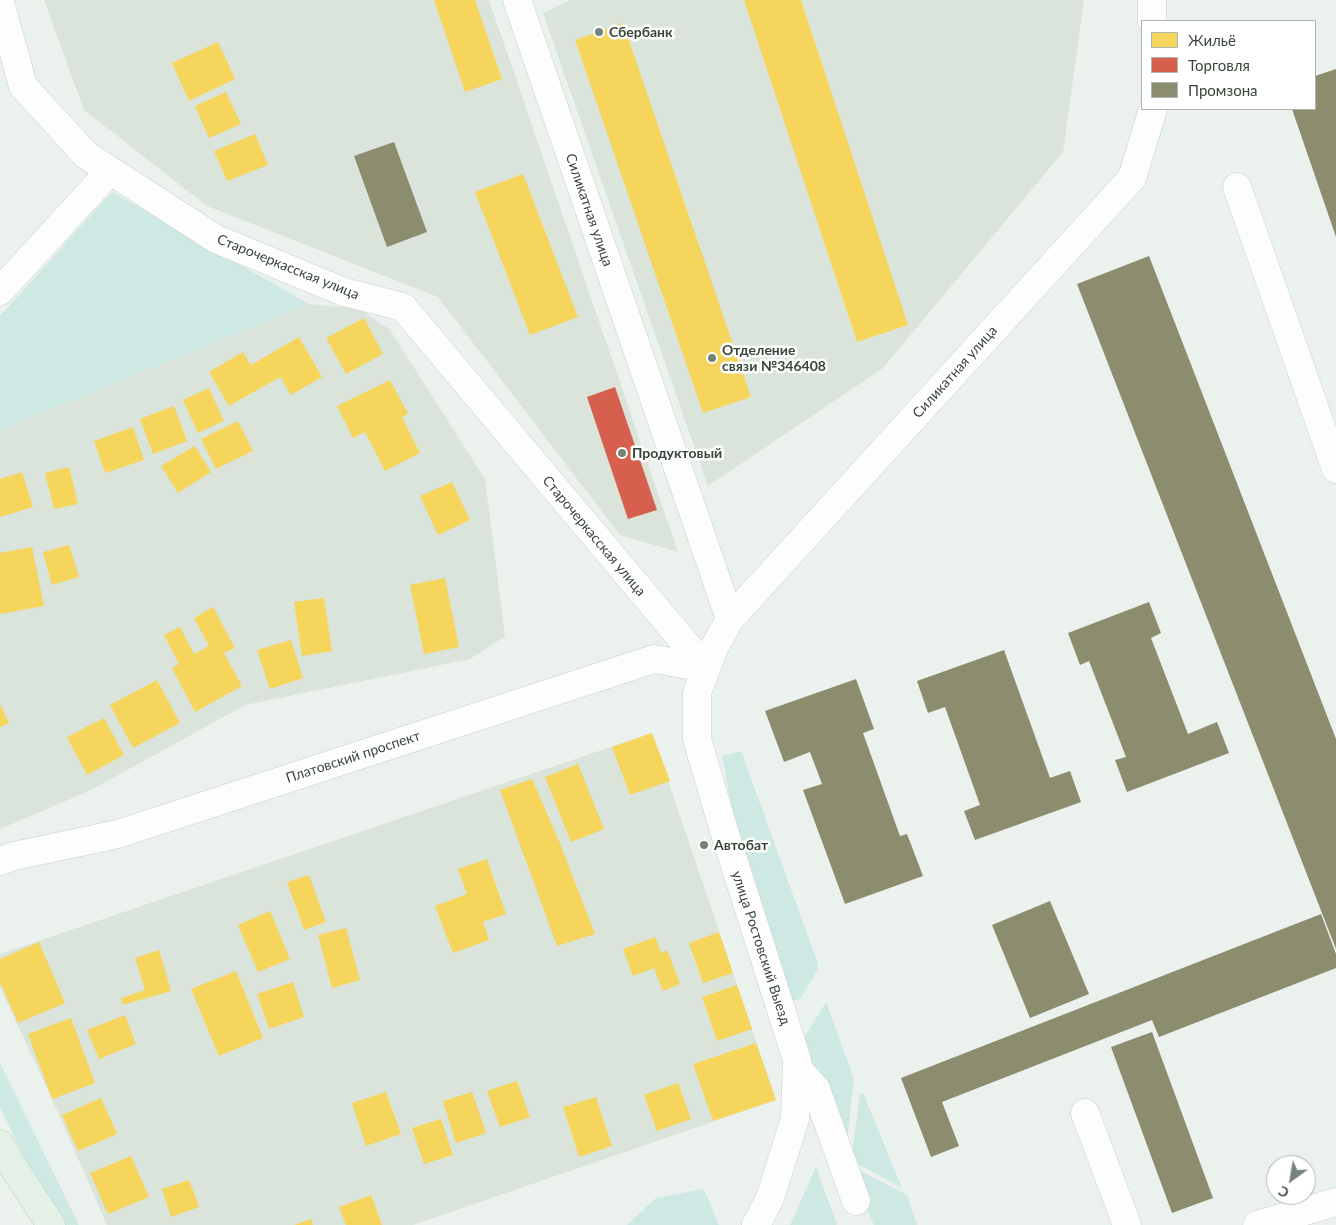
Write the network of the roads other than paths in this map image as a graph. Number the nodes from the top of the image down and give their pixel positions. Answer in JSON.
{"nodes":[{"id":1,"x":517,"y":0,"type":"edge"},
{"id":2,"x":1152,"y":0,"type":"edge"},
{"id":3,"x":0,"y":2,"type":"edge"},
{"id":4,"x":1152,"y":20,"type":"edge"},
{"id":5,"x":1152,"y":110,"type":"edge"},
{"id":6,"x":110,"y":171,"type":"junction"},
{"id":7,"x":1237,"y":187,"type":"dead end"},
{"id":8,"x":0,"y":291,"type":"edge"},
{"id":9,"x":1336,"y":469,"type":"edge"},
{"id":10,"x":730,"y":619,"type":"junction"},
{"id":11,"x":706,"y":668,"type":"junction"},
{"id":12,"x":0,"y":861,"type":"edge"},
{"id":13,"x":797,"y":1068,"type":"junction"},
{"id":14,"x":1085,"y":1113,"type":"dead end"},
{"id":15,"x":0,"y":1144,"type":"edge"},
{"id":16,"x":856,"y":1201,"type":"dead end"},
{"id":17,"x":1336,"y":1202,"type":"edge"},
{"id":18,"x":51,"y":1225,"type":"edge"},
{"id":19,"x":756,"y":1225,"type":"edge"},
{"id":20,"x":1126,"y":1225,"type":"edge"},
{"id":21,"x":1258,"y":1225,"type":"edge"}],
"edges":[{"from":1,"to":10,"type":"street","name":"Силикатная улица"},
{"from":2,"to":4,"type":"street"},
{"from":3,"to":6,"type":"street","name":"Старочеркасская улица"},
{"from":5,"to":10,"type":"street","name":"Силикатная улица"},
{"from":6,"to":8,"type":"street"},
{"from":6,"to":11,"type":"street","name":"Старочеркасская улица"},
{"from":7,"to":9,"type":"street"},
{"from":10,"to":11,"type":"street","name":"Силикатная улица"},
{"from":11,"to":12,"type":"street","name":"Платовский проспект"},
{"from":11,"to":13,"type":"street","name":"улица Ростовский Выезд"},
{"from":13,"to":16,"type":"street"},
{"from":13,"to":19,"type":"street","name":"улица Ростовский Выезд"},
{"from":14,"to":20,"type":"street"},
{"from":15,"to":18,"type":"main road"},
{"from":17,"to":21,"type":"street"}]}
